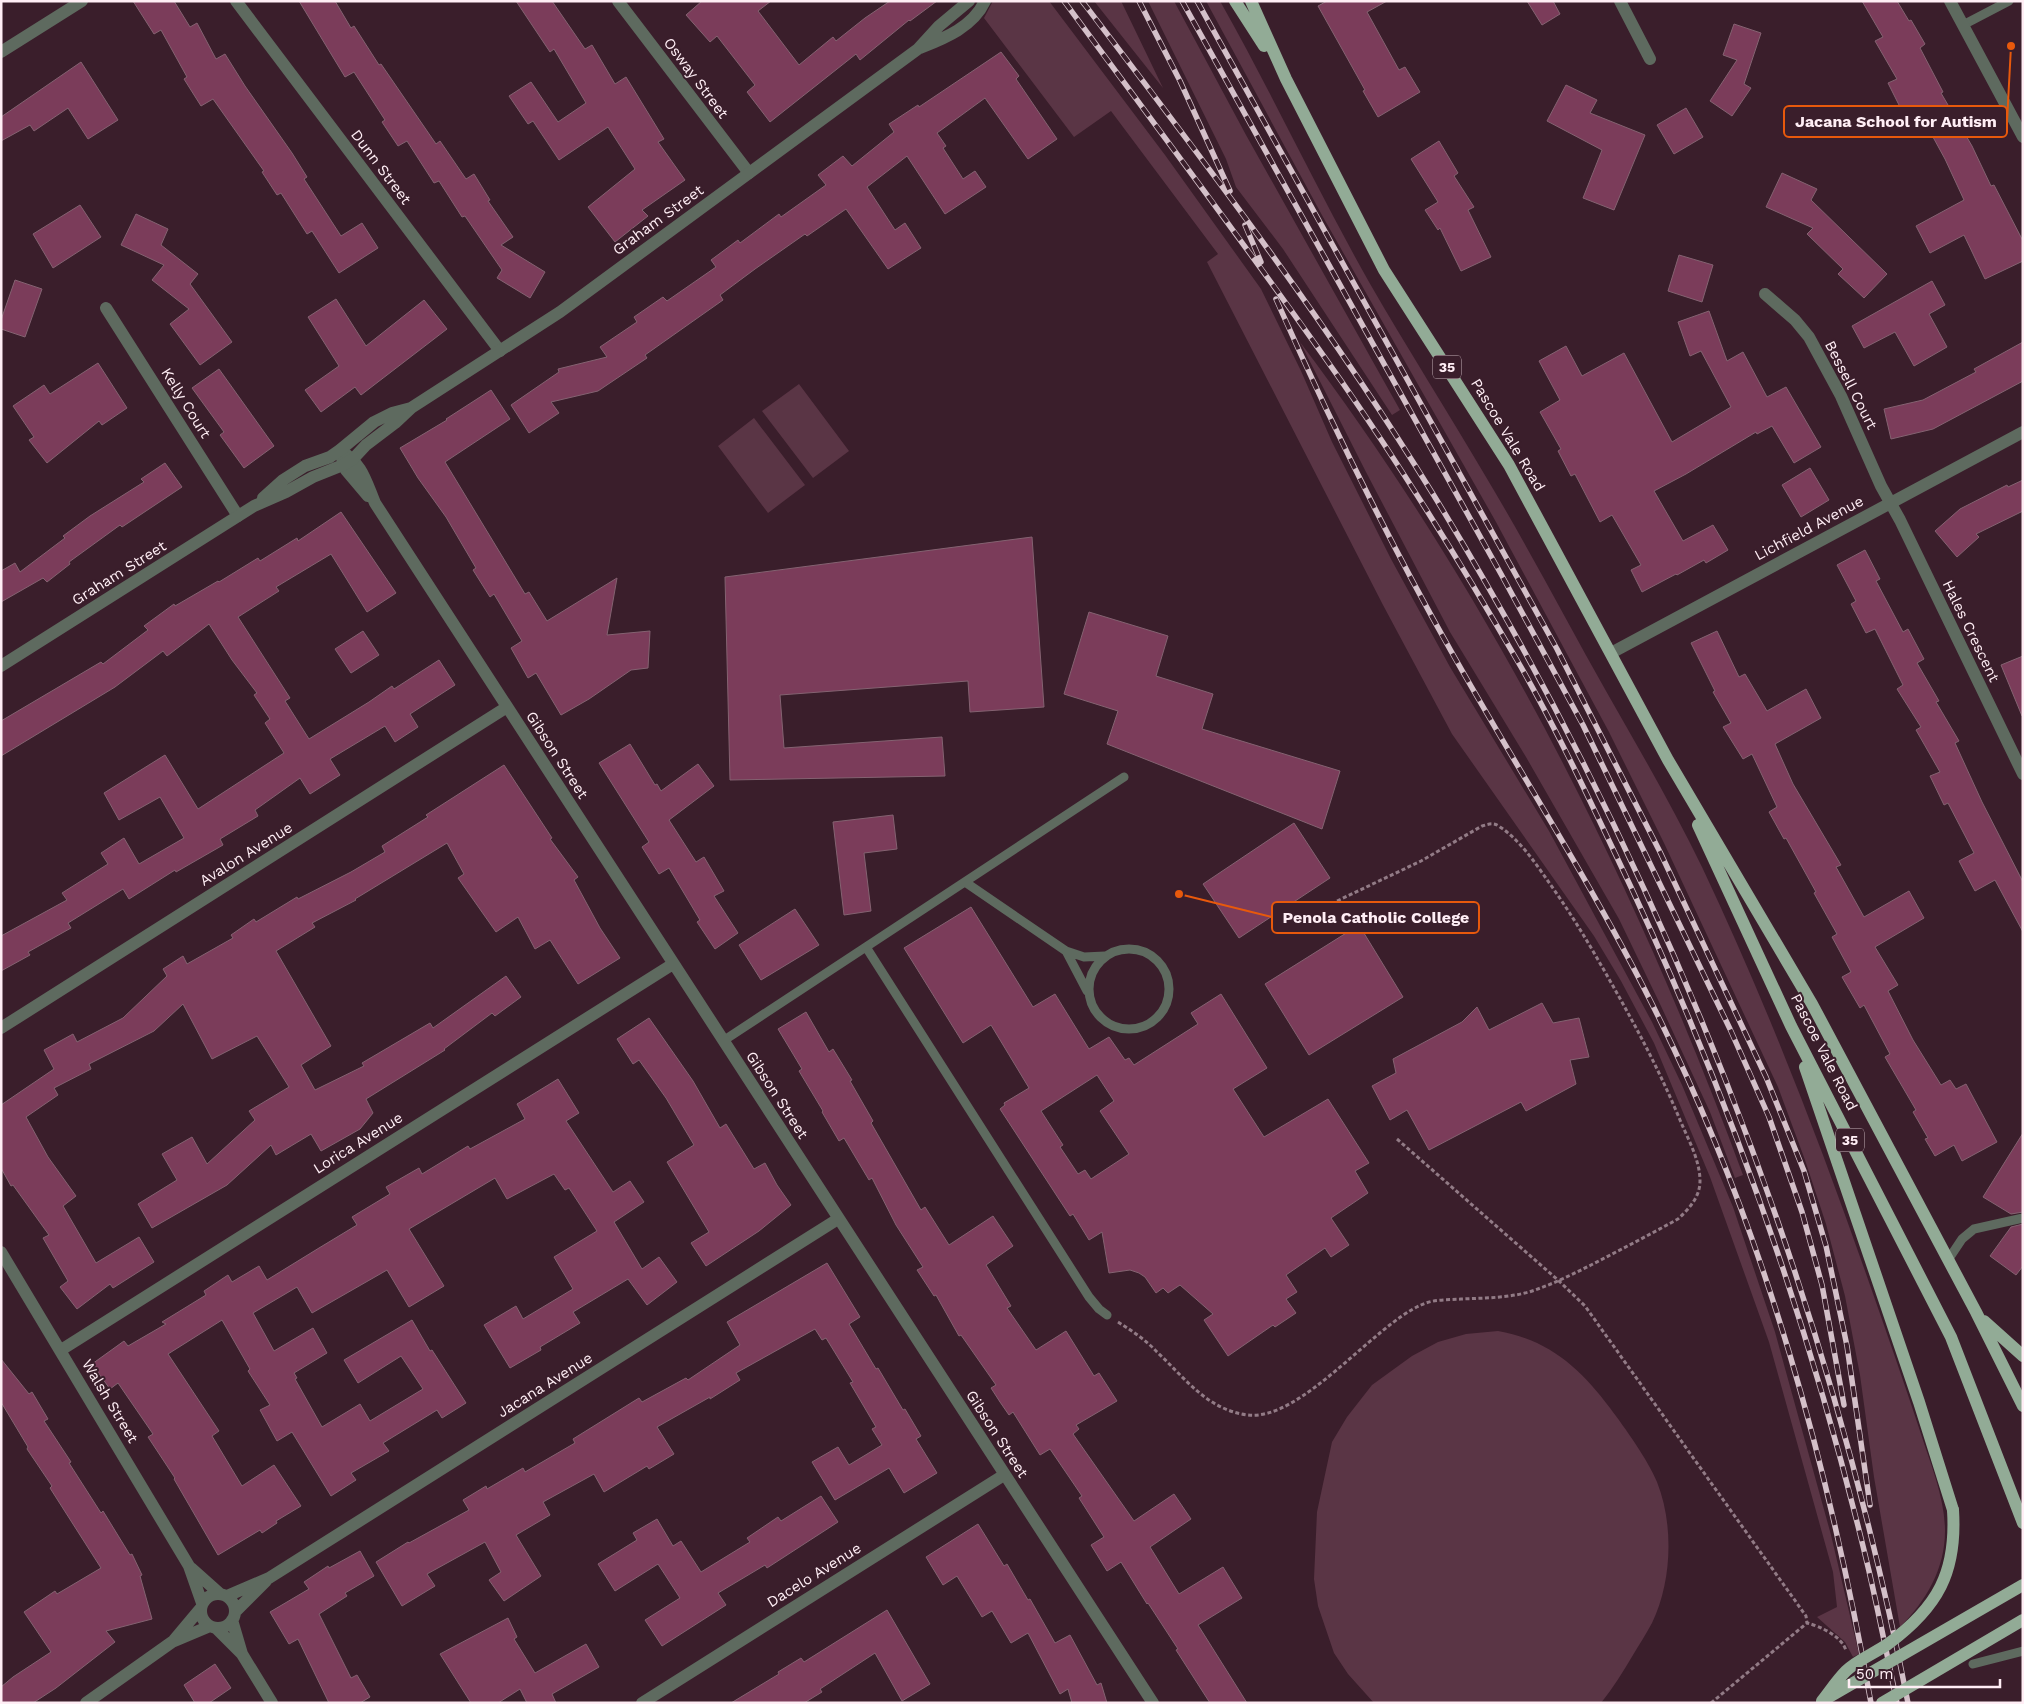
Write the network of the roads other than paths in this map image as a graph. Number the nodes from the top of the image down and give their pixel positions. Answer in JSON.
{"nodes":[{"id":1,"x":82,"y":1,"type":"edge"},
{"id":2,"x":236,"y":1,"type":"edge"},
{"id":3,"x":618,"y":1,"type":"edge"},
{"id":4,"x":969,"y":1,"type":"edge"},
{"id":5,"x":985,"y":1,"type":"edge"},
{"id":6,"x":1235,"y":1,"type":"edge"},
{"id":7,"x":1251,"y":1,"type":"edge"},
{"id":8,"x":1620,"y":1,"type":"edge"},
{"id":9,"x":1950,"y":1,"type":"edge"},
{"id":10,"x":2009,"y":1,"type":"edge"},
{"id":11,"x":1962,"y":25,"type":"junction"},
{"id":12,"x":918,"y":49,"type":"junction"},
{"id":13,"x":1,"y":52,"type":"edge"},
{"id":14,"x":1650,"y":58,"type":"dead end"},
{"id":15,"x":1286,"y":79,"type":"junction"},
{"id":16,"x":2023,"y":137,"type":"edge"},
{"id":17,"x":749,"y":173,"type":"junction"},
{"id":18,"x":1765,"y":294,"type":"dead end"},
{"id":19,"x":106,"y":308,"type":"dead end"},
{"id":20,"x":500,"y":351,"type":"junction"},
{"id":21,"x":411,"y":408,"type":"junction"},
{"id":22,"x":2023,"y":432,"type":"edge"},
{"id":23,"x":340,"y":450,"type":"junction"},
{"id":24,"x":348,"y":462,"type":"junction"},
{"id":25,"x":1890,"y":503,"type":"junction"},
{"id":26,"x":254,"y":506,"type":"junction"},
{"id":27,"x":238,"y":516,"type":"junction"},
{"id":28,"x":1611,"y":653,"type":"junction"},
{"id":29,"x":3,"y":662,"type":"edge"},
{"id":30,"x":507,"y":707,"type":"junction"},
{"id":31,"x":2019,"y":758,"type":"edge"},
{"id":32,"x":1668,"y":760,"type":"junction"},
{"id":33,"x":2023,"y":774,"type":"edge"},
{"id":34,"x":1124,"y":776,"type":"dead end"},
{"id":35,"x":964,"y":882,"type":"junction"},
{"id":36,"x":866,"y":947,"type":"junction"},
{"id":37,"x":1066,"y":951,"type":"junction"},
{"id":38,"x":1105,"y":956,"type":"junction"},
{"id":39,"x":673,"y":964,"type":"junction"},
{"id":40,"x":1088,"y":994,"type":"junction"},
{"id":41,"x":1791,"y":1026,"type":"junction"},
{"id":42,"x":1,"y":1028,"type":"edge"},
{"id":43,"x":723,"y":1041,"type":"junction"},
{"id":44,"x":2023,"y":1218,"type":"edge"},
{"id":45,"x":838,"y":1219,"type":"junction"},
{"id":46,"x":1,"y":1252,"type":"edge"},
{"id":47,"x":1948,"y":1260,"type":"junction"},
{"id":48,"x":1976,"y":1312,"type":"junction"},
{"id":49,"x":1107,"y":1315,"type":"road end"},
{"id":50,"x":61,"y":1350,"type":"junction"},
{"id":51,"x":2023,"y":1356,"type":"edge"},
{"id":52,"x":2023,"y":1406,"type":"edge"},
{"id":53,"x":1004,"y":1475,"type":"junction"},
{"id":54,"x":2023,"y":1523,"type":"edge"},
{"id":55,"x":189,"y":1566,"type":"junction"},
{"id":56,"x":269,"y":1578,"type":"junction"},
{"id":57,"x":2023,"y":1585,"type":"edge"},
{"id":58,"x":223,"y":1595,"type":"junction"},
{"id":59,"x":201,"y":1606,"type":"junction"},
{"id":60,"x":234,"y":1616,"type":"junction"},
{"id":61,"x":2023,"y":1620,"type":"edge"},
{"id":62,"x":213,"y":1627,"type":"junction"},
{"id":63,"x":172,"y":1642,"type":"junction"},
{"id":64,"x":2020,"y":1651,"type":"edge"},
{"id":65,"x":242,"y":1654,"type":"junction"},
{"id":66,"x":1974,"y":1664,"type":"dead end"},
{"id":67,"x":1821,"y":1702,"type":"edge"},
{"id":68,"x":86,"y":1703,"type":"edge"},
{"id":69,"x":272,"y":1703,"type":"edge"},
{"id":70,"x":642,"y":1703,"type":"edge"},
{"id":71,"x":1153,"y":1703,"type":"edge"},
{"id":72,"x":1882,"y":1703,"type":"edge"}],
"edges":[{"from":1,"to":13,"type":"street"},
{"from":2,"to":20,"type":"street","name":"Dunn Street"},
{"from":3,"to":17,"type":"street","name":"Osway Street"},
{"from":4,"to":12,"type":"street"},
{"from":5,"to":12,"type":"street"},
{"from":6,"to":15,"type":"main road","name":"Pascoe Vale Road","number":"35"},
{"from":7,"to":15,"type":"main road","name":"Pascoe Vale Road","number":"35"},
{"from":8,"to":14,"type":"street"},
{"from":9,"to":11,"type":"street"},
{"from":10,"to":11,"type":"lane"},
{"from":11,"to":16,"type":"street"},
{"from":12,"to":17,"type":"street","name":"Graham Street"},
{"from":15,"to":28,"type":"main road","name":"Pascoe Vale Road","number":"35"},
{"from":17,"to":20,"type":"street","name":"Graham Street"},
{"from":18,"to":25,"type":"street","name":"Bessell Court"},
{"from":19,"to":27,"type":"street","name":"Kelly Court"},
{"from":20,"to":21,"type":"street","name":"Graham Street"},
{"from":21,"to":23,"type":"street","name":"Graham Street"},
{"from":21,"to":24,"type":"street","name":"Graham Street"},
{"from":22,"to":25,"type":"street","name":"Lichfield Avenue"},
{"from":23,"to":24,"type":"street","name":"Gibson Street"},
{"from":23,"to":26,"type":"street","name":"Graham Street"},
{"from":24,"to":26,"type":"street","name":"Graham Street"},
{"from":24,"to":30,"type":"street","name":"Gibson Street"},
{"from":25,"to":28,"type":"street","name":"Lichfield Avenue"},
{"from":25,"to":31,"type":"street","name":"Hales Crescent"},
{"from":26,"to":27,"type":"street","name":"Graham Street"},
{"from":27,"to":29,"type":"street","name":"Graham Street"},
{"from":28,"to":32,"type":"main road","name":"Pascoe Vale Road","number":"35"},
{"from":30,"to":39,"type":"street","name":"Gibson Street"},
{"from":30,"to":42,"type":"street","name":"Avalon Avenue"},
{"from":31,"to":33,"type":"street","name":"Hales Crescent"},
{"from":32,"to":41,"type":"main road","name":"Pascoe Vale Road","number":"35"},
{"from":32,"to":47,"type":"main road","name":"Pascoe Vale Road","number":"35"},
{"from":34,"to":35,"type":"lane"},
{"from":35,"to":36,"type":"lane"},
{"from":35,"to":37,"type":"lane"},
{"from":36,"to":43,"type":"lane"},
{"from":36,"to":49,"type":"lane"},
{"from":37,"to":38,"type":"lane"},
{"from":37,"to":40,"type":"lane"},
{"from":38,"to":40,"type":"lane"},
{"from":38,"to":40,"type":"lane"},
{"from":39,"to":43,"type":"street","name":"Gibson Street"},
{"from":39,"to":50,"type":"street","name":"Lorica Avenue"},
{"from":41,"to":54,"type":"main road","name":"Pascoe Vale Road","number":"35"},
{"from":41,"to":67,"type":"main road","bridge":true},
{"from":43,"to":45,"type":"street","name":"Gibson Street"},
{"from":44,"to":47,"type":"lane"},
{"from":45,"to":53,"type":"street","name":"Gibson Street"},
{"from":45,"to":56,"type":"street","name":"Jacana Avenue"},
{"from":46,"to":50,"type":"street","name":"Walsh Street"},
{"from":47,"to":48,"type":"main road","name":"Pascoe Vale Road","number":"35"},
{"from":48,"to":51,"type":"main road"},
{"from":48,"to":52,"type":"main road","name":"Pascoe Vale Road","number":"35"},
{"from":50,"to":55,"type":"street","name":"Walsh Street"},
{"from":53,"to":70,"type":"street","name":"Dacelo Avenue"},
{"from":53,"to":71,"type":"street","name":"Gibson Street"},
{"from":55,"to":58,"type":"street","name":"Walsh Street"},
{"from":55,"to":59,"type":"street","name":"Walsh Street"},
{"from":56,"to":58,"type":"street","name":"Jacana Avenue"},
{"from":56,"to":60,"type":"street","name":"Jacana Avenue"},
{"from":57,"to":67,"type":"main road","bridge":true},
{"from":58,"to":59,"type":"street"},
{"from":58,"to":60,"type":"street"},
{"from":59,"to":62,"type":"street"},
{"from":59,"to":63,"type":"street"},
{"from":60,"to":62,"type":"street"},
{"from":60,"to":65,"type":"street"},
{"from":61,"to":72,"type":"main road","bridge":true},
{"from":62,"to":63,"type":"street"},
{"from":62,"to":65,"type":"street"},
{"from":63,"to":68,"type":"street"},
{"from":64,"to":66,"type":"lane"},
{"from":65,"to":69,"type":"street"}]}
